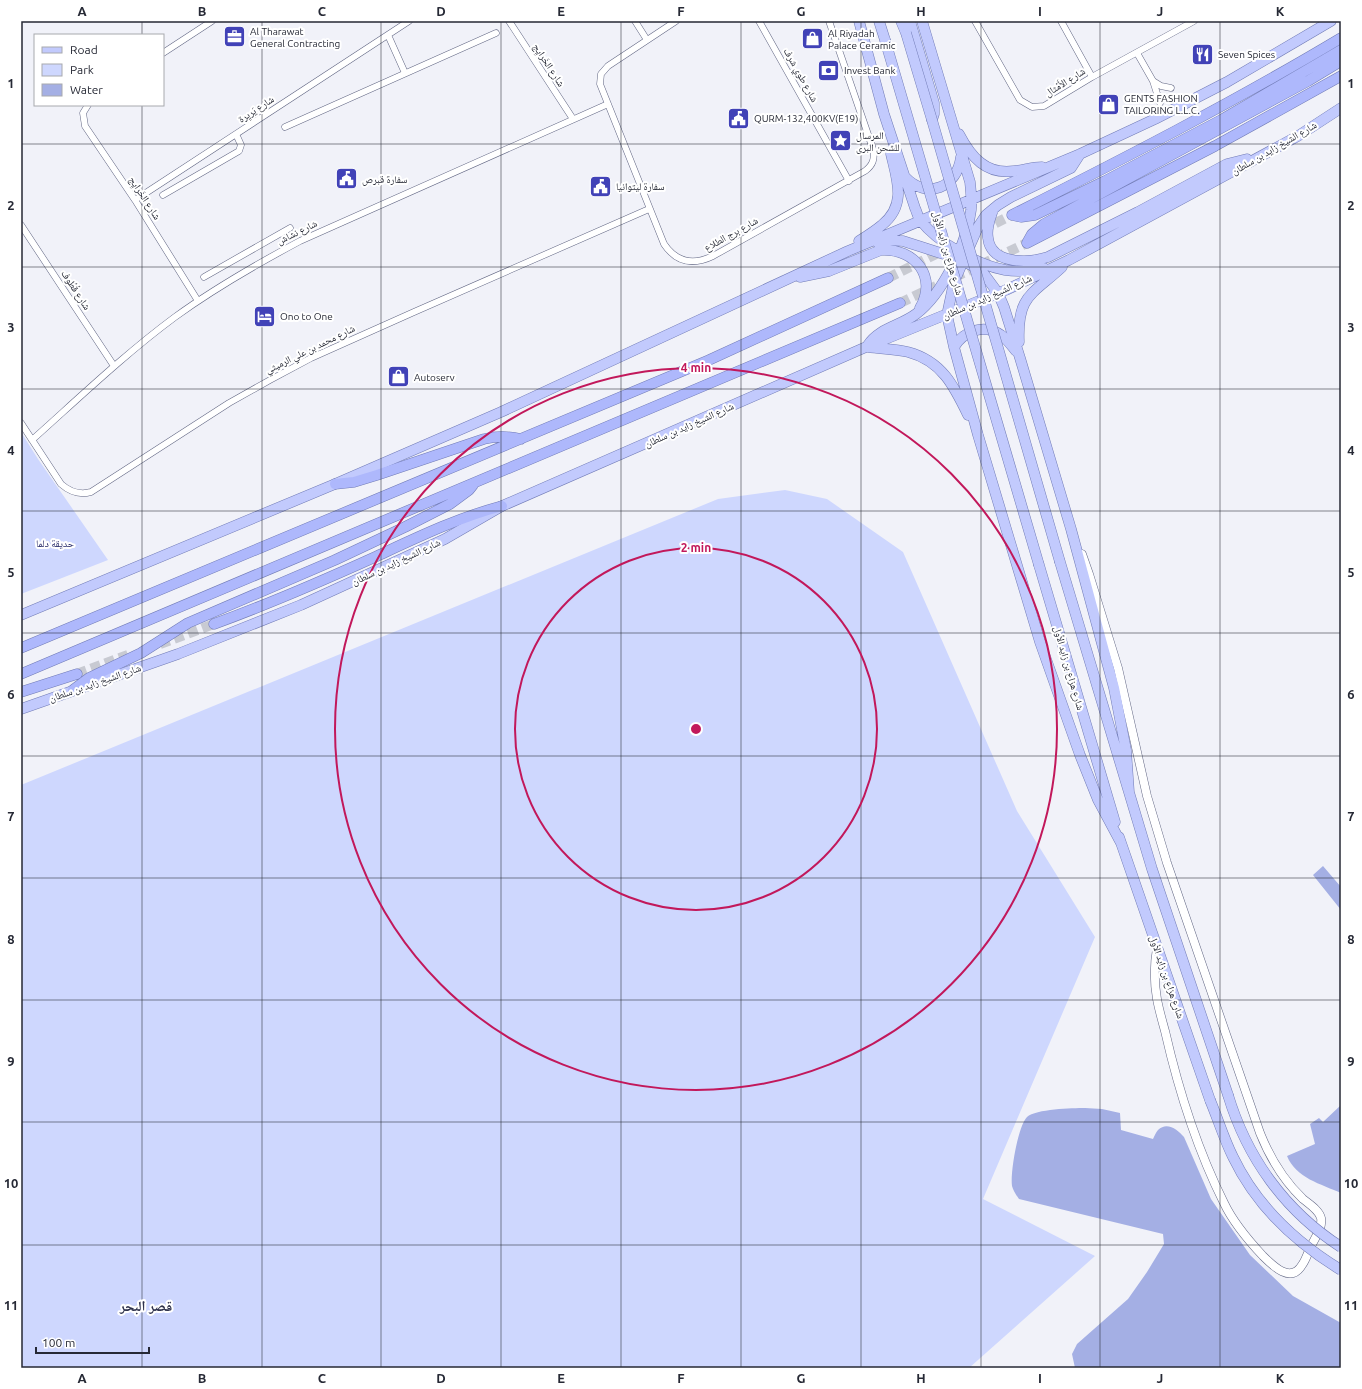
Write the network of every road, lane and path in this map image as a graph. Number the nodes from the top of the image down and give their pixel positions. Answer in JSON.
{"nodes":[{"id":1,"x":212,"y":21,"type":"edge"},
{"id":2,"x":409,"y":21,"type":"edge"},
{"id":3,"x":509,"y":21,"type":"edge"},
{"id":4,"x":635,"y":21,"type":"edge"},
{"id":5,"x":676,"y":21,"type":"edge"},
{"id":6,"x":759,"y":21,"type":"edge"},
{"id":7,"x":829,"y":21,"type":"edge"},
{"id":8,"x":859,"y":21,"type":"edge"},
{"id":9,"x":879,"y":21,"type":"edge"},
{"id":10,"x":902,"y":21,"type":"edge"},
{"id":11,"x":922,"y":21,"type":"edge"},
{"id":12,"x":975,"y":21,"type":"edge"},
{"id":13,"x":1061,"y":21,"type":"edge"},
{"id":14,"x":1194,"y":21,"type":"edge"},
{"id":15,"x":1331,"y":21,"type":"edge"},
{"id":16,"x":910,"y":28,"type":"edge"},
{"id":17,"x":496,"y":33,"type":"dead end"},
{"id":18,"x":388,"y":35,"type":"junction"},
{"id":19,"x":1341,"y":38,"type":"edge"},
{"id":20,"x":647,"y":40,"type":"junction"},
{"id":21,"x":1341,"y":50,"type":"edge"},
{"id":22,"x":164,"y":52,"type":"edge"},
{"id":23,"x":1137,"y":53,"type":"junction"},
{"id":24,"x":1341,"y":61,"type":"edge"},
{"id":25,"x":405,"y":73,"type":"junction"},
{"id":26,"x":1341,"y":76,"type":"edge"},
{"id":27,"x":1092,"y":77,"type":"junction"},
{"id":28,"x":1152,"y":81,"type":"junction"},
{"id":29,"x":1171,"y":88,"type":"dead end"},
{"id":30,"x":1160,"y":103,"type":"dead end"},
{"id":31,"x":608,"y":104,"type":"junction"},
{"id":32,"x":87,"y":106,"type":"edge"},
{"id":33,"x":1341,"y":108,"type":"edge"},
{"id":34,"x":949,"y":113,"type":"junction"},
{"id":35,"x":884,"y":114,"type":"junction"},
{"id":36,"x":573,"y":119,"type":"junction"},
{"id":37,"x":286,"y":127,"type":"dead end"},
{"id":38,"x":236,"y":134,"type":"junction"},
{"id":39,"x":1080,"y":154,"type":"junction"},
{"id":40,"x":1262,"y":155,"type":"junction"},
{"id":41,"x":961,"y":157,"type":"junction"},
{"id":42,"x":1050,"y":167,"type":"junction"},
{"id":43,"x":184,"y":168,"type":"junction"},
{"id":44,"x":904,"y":175,"type":"junction"},
{"id":45,"x":188,"y":180,"type":"junction"},
{"id":46,"x":849,"y":180,"type":"junction"},
{"id":47,"x":163,"y":195,"type":"dead end"},
{"id":48,"x":972,"y":199,"type":"junction"},
{"id":49,"x":135,"y":200,"type":"junction"},
{"id":50,"x":994,"y":208,"type":"junction"},
{"id":51,"x":650,"y":209,"type":"junction"},
{"id":52,"x":920,"y":220,"type":"junction"},
{"id":53,"x":21,"y":225,"type":"edge"},
{"id":54,"x":290,"y":228,"type":"dead end"},
{"id":55,"x":848,"y":251,"type":"junction"},
{"id":56,"x":246,"y":254,"type":"junction"},
{"id":57,"x":961,"y":256,"type":"junction"},
{"id":58,"x":1069,"y":260,"type":"junction"},
{"id":59,"x":253,"y":266,"type":"junction"},
{"id":60,"x":204,"y":277,"type":"dead end"},
{"id":61,"x":791,"y":277,"type":"junction"},
{"id":62,"x":888,"y":278,"type":"tunnel mouth"},
{"id":63,"x":998,"y":293,"type":"junction"},
{"id":64,"x":198,"y":301,"type":"junction"},
{"id":65,"x":900,"y":303,"type":"tunnel mouth"},
{"id":66,"x":915,"y":314,"type":"junction"},
{"id":67,"x":947,"y":315,"type":"junction"},
{"id":68,"x":866,"y":347,"type":"junction"},
{"id":69,"x":954,"y":347,"type":"junction"},
{"id":70,"x":1020,"y":358,"type":"junction"},
{"id":71,"x":114,"y":366,"type":"junction"},
{"id":72,"x":21,"y":423,"type":"edge"},
{"id":73,"x":978,"y":435,"type":"junction"},
{"id":74,"x":521,"y":439,"type":"junction"},
{"id":75,"x":32,"y":440,"type":"junction"},
{"id":76,"x":477,"y":481,"type":"junction"},
{"id":77,"x":335,"y":484,"type":"junction"},
{"id":78,"x":502,"y":506,"type":"junction"},
{"id":79,"x":1071,"y":529,"type":"junction"},
{"id":80,"x":21,"y":615,"type":"edge"},
{"id":81,"x":214,"y":624,"type":"tunnel mouth"},
{"id":82,"x":21,"y":648,"type":"edge"},
{"id":83,"x":21,"y":674,"type":"edge"},
{"id":84,"x":77,"y":674,"type":"tunnel mouth"},
{"id":85,"x":73,"y":690,"type":"junction"},
{"id":86,"x":21,"y":692,"type":"edge"},
{"id":87,"x":21,"y":709,"type":"edge"},
{"id":88,"x":1129,"y":792,"type":"junction"},
{"id":89,"x":1121,"y":843,"type":"junction"},
{"id":90,"x":1157,"y":948,"type":"junction"},
{"id":91,"x":1341,"y":1247,"type":"edge"},
{"id":92,"x":1341,"y":1270,"type":"edge"}],
"edges":[{"from":1,"to":22,"type":"street"},
{"from":2,"to":18,"type":"street","name":"شارع يَريِرة"},
{"from":3,"to":36,"type":"street","name":"شارع الخَرايِج"},
{"from":4,"to":20,"type":"street"},
{"from":5,"to":20,"type":"street","name":"شارع برج الطلاع"},
{"from":6,"to":46,"type":"street","name":"شارع طوي شرف"},
{"from":7,"to":46,"type":"street","name":"شارع برج الطلاع"},
{"from":8,"to":35,"type":"main road"},
{"from":9,"to":89,"type":"main road","name":"شارع هزاع بن زايد الأول","bridge":true},
{"from":10,"to":16,"type":"main road","name":"شارع هزاع بن زايد الأول"},
{"from":11,"to":34,"type":"main road"},
{"from":12,"to":27,"type":"street","name":"شارع الأَمْثال"},
{"from":13,"to":27,"type":"street"},
{"from":14,"to":23,"type":"street","name":"شارع الأَمْثال"},
{"from":15,"to":39,"type":"main road"},
{"from":16,"to":88,"type":"main road","name":"شارع هزاع بن زايد الأول","bridge":true},
{"from":17,"to":25,"type":"street"},
{"from":18,"to":25,"type":"street"},
{"from":18,"to":38,"type":"street","name":"شارع يَريِرة"},
{"from":19,"to":21,"type":"highway"},
{"from":20,"to":31,"type":"street","name":"شارع برج الطلاع"},
{"from":23,"to":27,"type":"street","name":"شارع الأَمْثال"},
{"from":23,"to":28,"type":"street"},
{"from":24,"to":26,"type":"highway"},
{"from":25,"to":37,"type":"street"},
{"from":28,"to":29,"type":"street"},
{"from":28,"to":30,"type":"street"},
{"from":31,"to":36,"type":"street","name":"شارع نشاش"},
{"from":31,"to":51,"type":"street","name":"شارع برج الطلاع"},
{"from":32,"to":49,"type":"street","name":"شارع الخَرايِج"},
{"from":33,"to":40,"type":"main road","name":"شارع الشيخ زايد بن سلطان"},
{"from":34,"to":41,"type":"main road"},
{"from":34,"to":42,"type":"main road"},
{"from":35,"to":44,"type":"main road"},
{"from":35,"to":55,"type":"main road"},
{"from":36,"to":59,"type":"street","name":"شارع نشاش"},
{"from":38,"to":43,"type":"street","name":"شارع يَريِرة"},
{"from":38,"to":45,"type":"street"},
{"from":39,"to":42,"type":"main road"},
{"from":39,"to":50,"type":"main road"},
{"from":40,"to":50,"type":"main road"},
{"from":40,"to":58,"type":"main road","name":"شارع الشيخ زايد بن سلطان"},
{"from":41,"to":44,"type":"main road"},
{"from":41,"to":48,"type":"main road"},
{"from":42,"to":48,"type":"main road"},
{"from":43,"to":45,"type":"street"},
{"from":43,"to":49,"type":"street","name":"شارع يَريِرة"},
{"from":44,"to":52,"type":"main road"},
{"from":45,"to":47,"type":"street"},
{"from":46,"to":51,"type":"street","name":"شارع برج الطلاع"},
{"from":48,"to":52,"type":"main road"},
{"from":48,"to":57,"type":"main road"},
{"from":49,"to":64,"type":"street","name":"شارع الخَرايِج"},
{"from":50,"to":57,"type":"main road"},
{"from":51,"to":75,"type":"street","name":"شارع محمد بن علي الرميثي"},
{"from":52,"to":55,"type":"main road"},
{"from":52,"to":57,"type":"main road"},
{"from":53,"to":71,"type":"street","name":"شارع قُطُوف"},
{"from":54,"to":56,"type":"street"},
{"from":55,"to":57,"type":"main road"},
{"from":55,"to":61,"type":"main road"},
{"from":56,"to":59,"type":"street"},
{"from":56,"to":60,"type":"street"},
{"from":57,"to":58,"type":"main road"},
{"from":57,"to":63,"type":"main road"},
{"from":57,"to":66,"type":"main road"},
{"from":57,"to":67,"type":"main road"},
{"from":58,"to":63,"type":"main road","name":"شارع الشيخ زايد بن سلطان"},
{"from":58,"to":70,"type":"main road"},
{"from":59,"to":64,"type":"street","name":"شارع نشاش"},
{"from":61,"to":66,"type":"main road"},
{"from":61,"to":77,"type":"main road"},
{"from":62,"to":74,"type":"highway"},
{"from":63,"to":67,"type":"main road","name":"شارع الشيخ زايد بن سلطان"},
{"from":63,"to":70,"type":"main road"},
{"from":64,"to":71,"type":"street","name":"شارع نشاش"},
{"from":65,"to":76,"type":"highway"},
{"from":66,"to":68,"type":"main road"},
{"from":67,"to":68,"type":"main road","name":"شارع الشيخ زايد بن سلطان"},
{"from":67,"to":69,"type":"main road"},
{"from":68,"to":73,"type":"main road"},
{"from":68,"to":78,"type":"main road","name":"شارع الشيخ زايد بن سلطان"},
{"from":69,"to":70,"type":"main road"},
{"from":69,"to":73,"type":"main road"},
{"from":70,"to":79,"type":"main road"},
{"from":71,"to":75,"type":"street","name":"شارع نشاش"},
{"from":72,"to":75,"type":"street","name":"شارع محمد بن علي الرميثي"},
{"from":73,"to":89,"type":"main road"},
{"from":74,"to":77,"type":"highway"},
{"from":74,"to":82,"type":"highway"},
{"from":76,"to":83,"type":"highway"},
{"from":76,"to":85,"type":"highway"},
{"from":77,"to":80,"type":"main road"},
{"from":78,"to":81,"type":"highway"},
{"from":78,"to":85,"type":"main road","name":"شارع الشيخ زايد بن سلطان"},
{"from":79,"to":88,"type":"main road"},
{"from":79,"to":90,"type":"street"},
{"from":84,"to":86,"type":"highway"},
{"from":85,"to":87,"type":"main road","name":"شارع الشيخ زايد بن سلطان"},
{"from":88,"to":91,"type":"main road","name":"شارع هزاع بن زايد الأول","bridge":true},
{"from":89,"to":90,"type":"main road","name":"شارع هزاع بن زايد الأول"},
{"from":90,"to":92,"type":"main road","name":"شارع هزاع بن زايد الأول","bridge":true}]}
